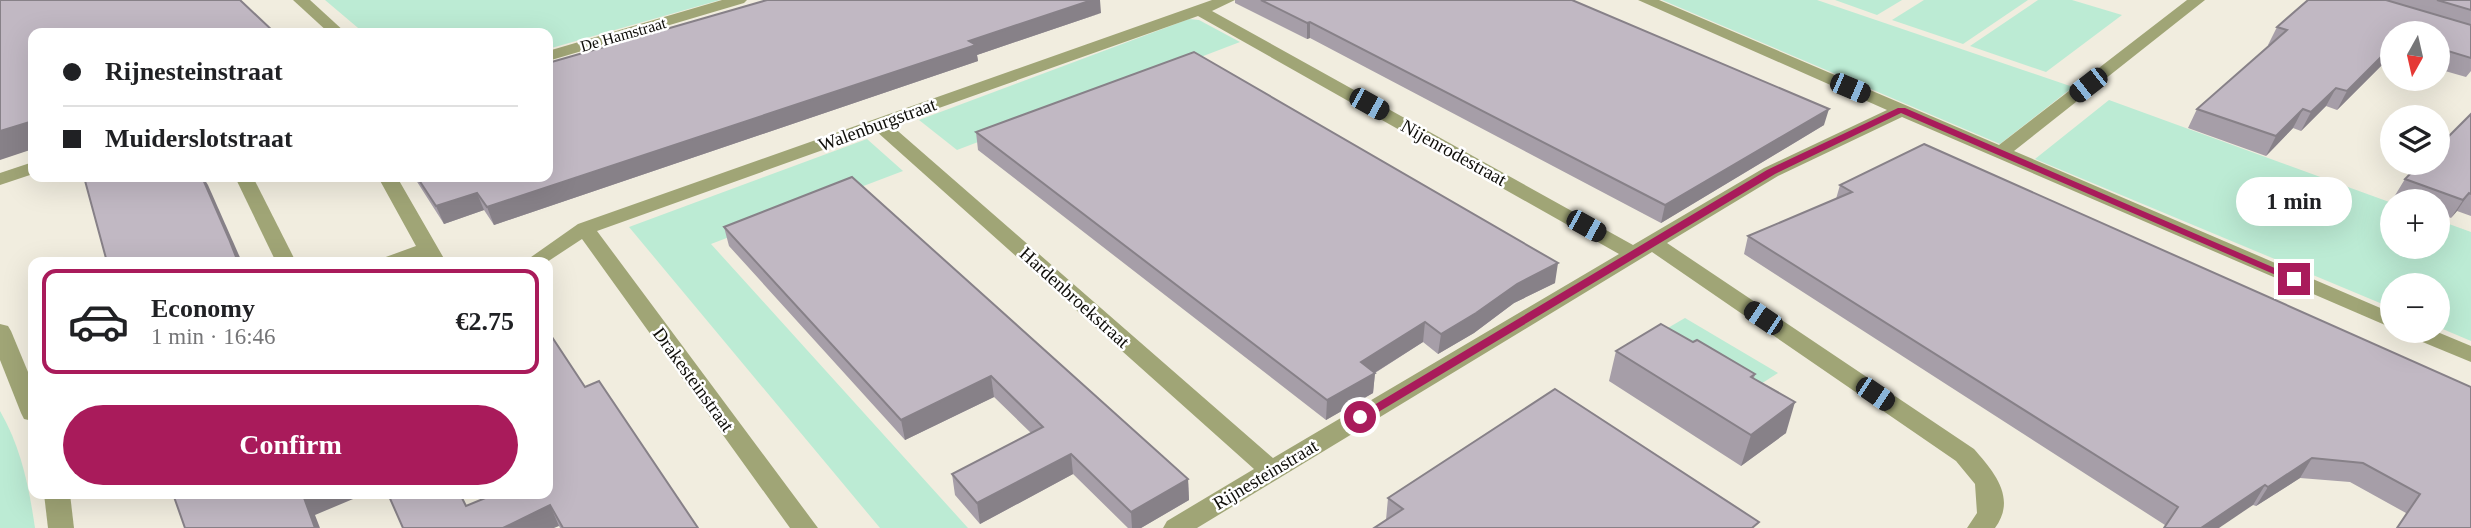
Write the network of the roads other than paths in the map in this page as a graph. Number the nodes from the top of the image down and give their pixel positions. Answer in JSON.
{"nodes":[{"id":1,"x":301,"y":0,"type":"edge"},
{"id":2,"x":739,"y":0,"type":"edge"},
{"id":3,"x":1227,"y":0,"type":"edge"},
{"id":4,"x":1646,"y":0,"type":"edge"},
{"id":5,"x":2197,"y":0,"type":"edge"},
{"id":6,"x":1199,"y":10,"type":"junction"},
{"id":7,"x":332,"y":28,"type":"edge"},
{"id":8,"x":553,"y":55,"type":"edge"},
{"id":9,"x":1901,"y":110,"type":"junction"},
{"id":10,"x":878,"y":124,"type":"junction"},
{"id":11,"x":2001,"y":152,"type":"junction"},
{"id":12,"x":28,"y":170,"type":"edge"},
{"id":13,"x":0,"y":179,"type":"edge"},
{"id":14,"x":246,"y":182,"type":"edge"},
{"id":15,"x":391,"y":182,"type":"edge"},
{"id":16,"x":585,"y":228,"type":"junction"},
{"id":17,"x":1643,"y":248,"type":"junction"},
{"id":18,"x":433,"y":256,"type":"edge"},
{"id":19,"x":284,"y":257,"type":"edge"},
{"id":20,"x":542,"y":257,"type":"edge"},
{"id":21,"x":2380,"y":316,"type":"edge"},
{"id":22,"x":1,"y":334,"type":"edge"},
{"id":23,"x":2444,"y":343,"type":"edge"},
{"id":24,"x":2471,"y":355,"type":"edge"},
{"id":25,"x":28,"y":401,"type":"edge"},
{"id":26,"x":1271,"y":470,"type":"junction"},
{"id":27,"x":58,"y":499,"type":"edge"},
{"id":28,"x":61,"y":528,"type":"edge"},
{"id":29,"x":805,"y":528,"type":"edge"},
{"id":30,"x":1177,"y":528,"type":"edge"},
{"id":31,"x":1980,"y":528,"type":"edge"}],
"edges":[{"from":1,"to":7,"type":"street"},
{"from":2,"to":8,"type":"street","name":"De Hamstraat"},
{"from":3,"to":6,"type":"street","name":"Walenburgstraat"},
{"from":4,"to":9,"type":"street"},
{"from":5,"to":11,"type":"street"},
{"from":6,"to":10,"type":"street","name":"Walenburgstraat"},
{"from":6,"to":17,"type":"street","name":"Nijenrodestraat"},
{"from":9,"to":11,"type":"street"},
{"from":9,"to":17,"type":"street","name":"Rijnesteinstraat"},
{"from":10,"to":16,"type":"street","name":"Walenburgstraat"},
{"from":10,"to":26,"type":"street","name":"Hardenbroekstraat"},
{"from":11,"to":21,"type":"street"},
{"from":12,"to":13,"type":"street"},
{"from":14,"to":19,"type":"street"},
{"from":15,"to":18,"type":"street"},
{"from":16,"to":20,"type":"street","name":"Walenburgstraat"},
{"from":16,"to":29,"type":"street","name":"Drakesteinstraat"},
{"from":17,"to":26,"type":"street","name":"Rijnesteinstraat"},
{"from":17,"to":31,"type":"street","name":"Nijenrodestraat"},
{"from":22,"to":25,"type":"street"},
{"from":23,"to":24,"type":"street"},
{"from":26,"to":30,"type":"street","name":"Rijnesteinstraat"},
{"from":27,"to":28,"type":"street"}]}
